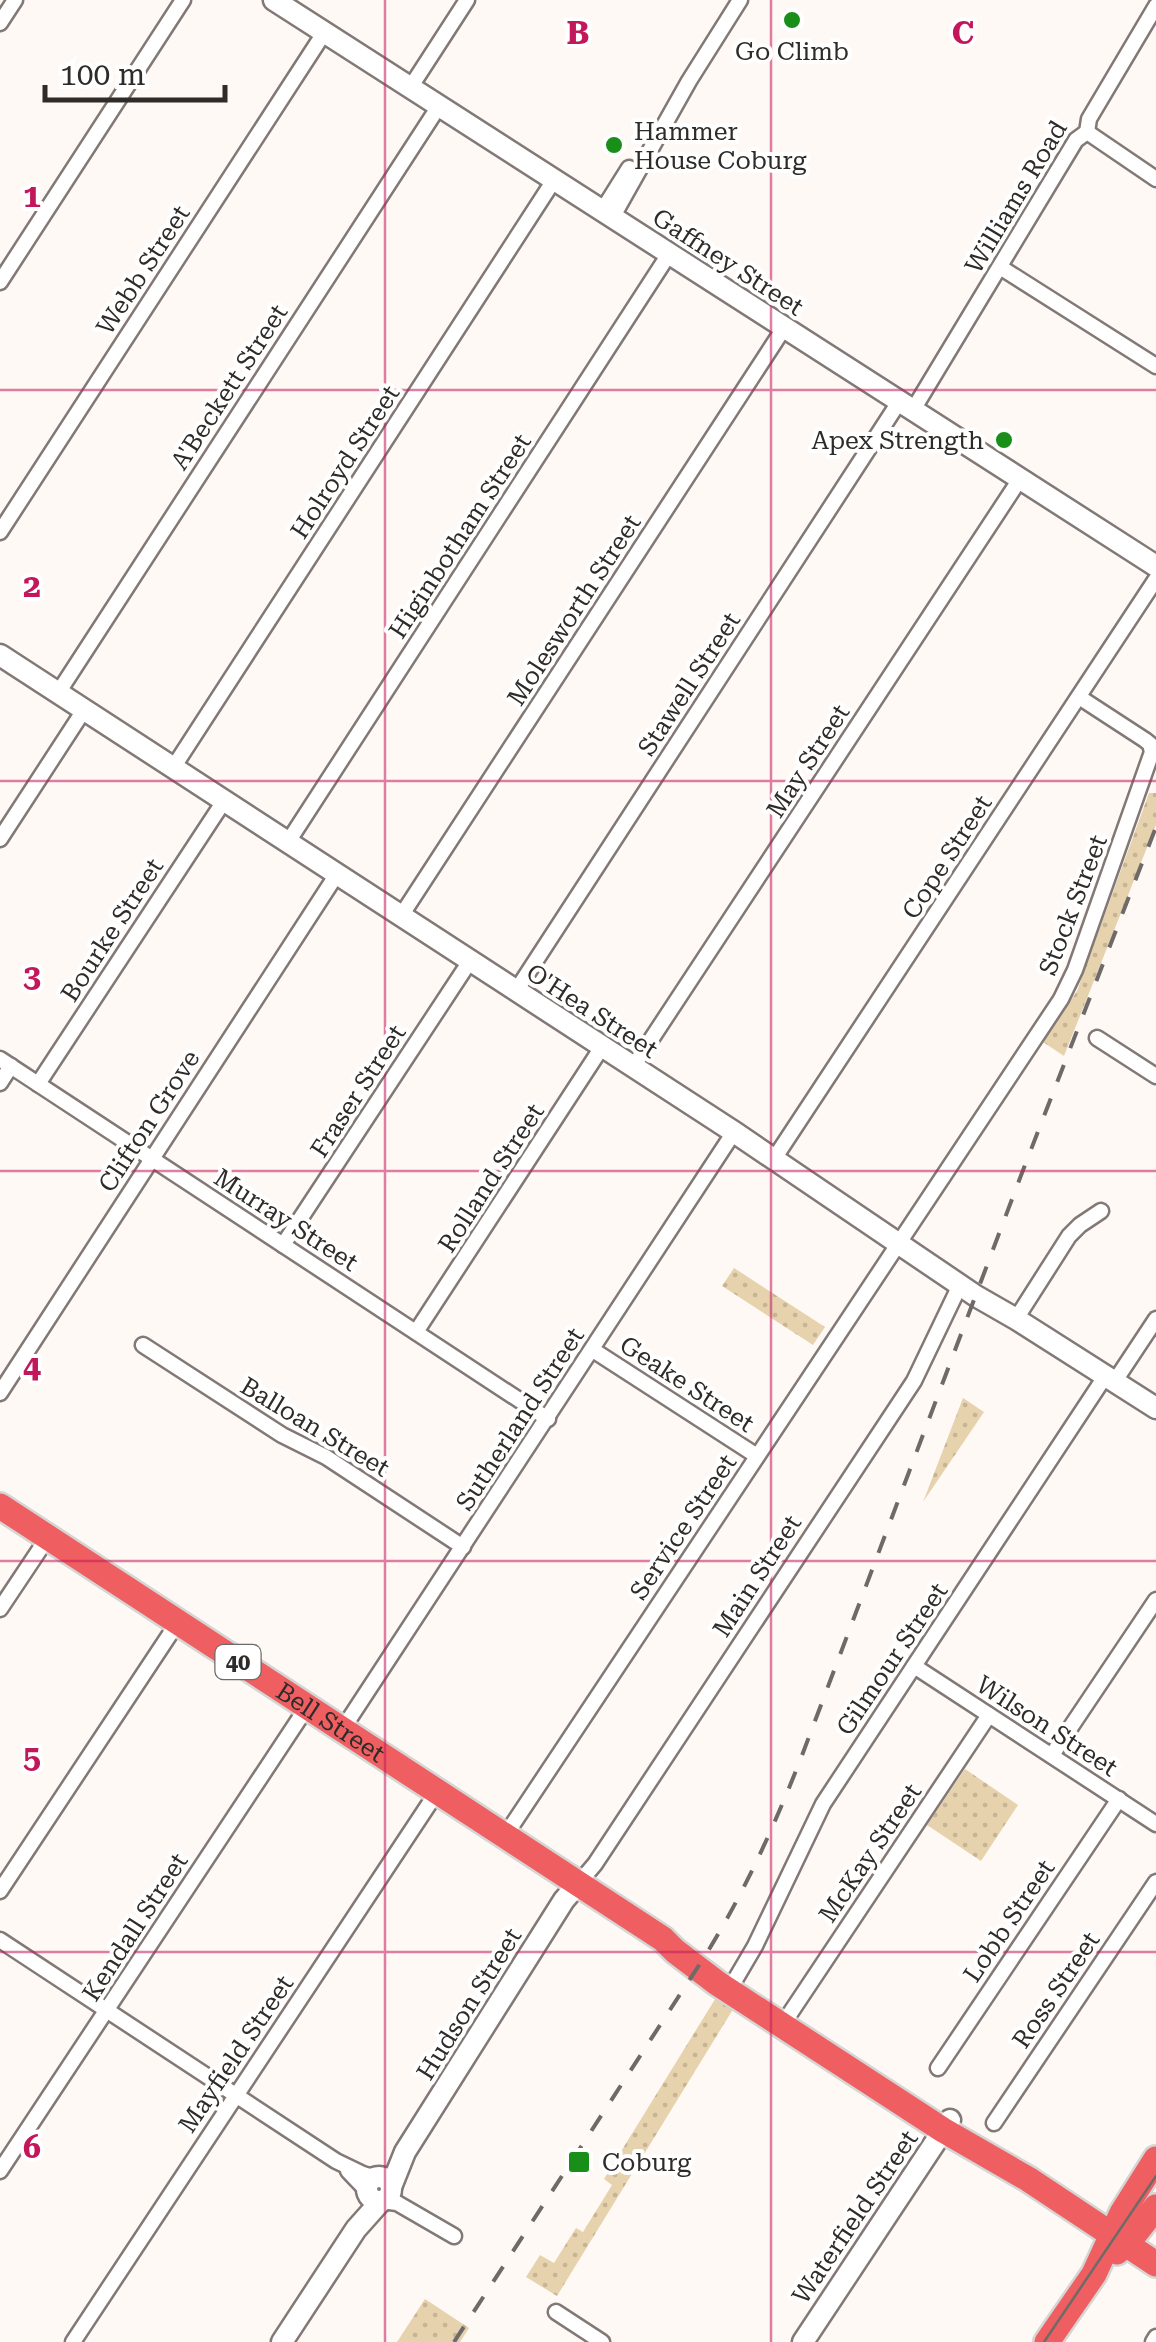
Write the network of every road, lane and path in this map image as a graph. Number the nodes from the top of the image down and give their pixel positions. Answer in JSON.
{"nodes":[{"id":1,"x":16,"y":0,"type":"edge"},
{"id":2,"x":184,"y":0,"type":"edge"},
{"id":3,"x":274,"y":0,"type":"edge"},
{"id":4,"x":467,"y":0,"type":"edge"},
{"id":5,"x":740,"y":0,"type":"edge"},
{"id":6,"x":1156,"y":6,"type":"edge"},
{"id":7,"x":0,"y":23,"type":"edge"},
{"id":8,"x":324,"y":32,"type":"junction"},
{"id":9,"x":410,"y":88,"type":"junction"},
{"id":10,"x":438,"y":106,"type":"junction"},
{"id":11,"x":1087,"y":132,"type":"junction"},
{"id":12,"x":1156,"y":178,"type":"edge"},
{"id":13,"x":554,"y":180,"type":"junction"},
{"id":14,"x":607,"y":215,"type":"junction"},
{"id":15,"x":669,"y":254,"type":"junction"},
{"id":16,"x":1000,"y":267,"type":"junction"},
{"id":17,"x":0,"y":282,"type":"edge"},
{"id":18,"x":784,"y":328,"type":"junction"},
{"id":19,"x":1156,"y":366,"type":"edge"},
{"id":20,"x":906,"y":406,"type":"junction"},
{"id":21,"x":1020,"y":479,"type":"junction"},
{"id":22,"x":0,"y":532,"type":"edge"},
{"id":23,"x":1156,"y":566,"type":"edge"},
{"id":24,"x":1156,"y":580,"type":"edge"},
{"id":25,"x":0,"y":655,"type":"edge"},
{"id":26,"x":58,"y":692,"type":"junction"},
{"id":27,"x":1079,"y":697,"type":"junction"},
{"id":28,"x":84,"y":710,"type":"junction"},
{"id":29,"x":173,"y":768,"type":"junction"},
{"id":30,"x":224,"y":800,"type":"junction"},
{"id":31,"x":0,"y":839,"type":"edge"},
{"id":32,"x":288,"y":842,"type":"junction"},
{"id":33,"x":337,"y":874,"type":"junction"},
{"id":34,"x":402,"y":916,"type":"junction"},
{"id":35,"x":470,"y":961,"type":"junction"},
{"id":36,"x":516,"y":991,"type":"junction"},
{"id":37,"x":1097,"y":1038,"type":"dead end"},
{"id":38,"x":602,"y":1048,"type":"junction"},
{"id":39,"x":5,"y":1063,"type":"edge"},
{"id":40,"x":633,"y":1067,"type":"junction"},
{"id":41,"x":1156,"y":1076,"type":"edge"},
{"id":42,"x":0,"y":1083,"type":"edge"},
{"id":43,"x":38,"y":1084,"type":"junction"},
{"id":44,"x":734,"y":1132,"type":"junction"},
{"id":45,"x":152,"y":1159,"type":"junction"},
{"id":46,"x":774,"y":1159,"type":"junction"},
{"id":47,"x":1101,"y":1211,"type":"dead end"},
{"id":48,"x":899,"y":1243,"type":"junction"},
{"id":49,"x":284,"y":1245,"type":"junction"},
{"id":50,"x":960,"y":1284,"type":"junction"},
{"id":51,"x":1016,"y":1318,"type":"junction"},
{"id":52,"x":1156,"y":1319,"type":"edge"},
{"id":53,"x":416,"y":1332,"type":"junction"},
{"id":54,"x":143,"y":1345,"type":"dead end"},
{"id":55,"x":593,"y":1350,"type":"junction"},
{"id":56,"x":1111,"y":1378,"type":"junction"},
{"id":57,"x":0,"y":1393,"type":"edge"},
{"id":58,"x":1156,"y":1408,"type":"edge"},
{"id":59,"x":548,"y":1419,"type":"junction"},
{"id":60,"x":757,"y":1456,"type":"junction"},
{"id":61,"x":0,"y":1506,"type":"edge"},
{"id":62,"x":48,"y":1537,"type":"junction"},
{"id":63,"x":463,"y":1547,"type":"junction"},
{"id":64,"x":1156,"y":1600,"type":"edge"},
{"id":65,"x":0,"y":1609,"type":"edge"},
{"id":66,"x":178,"y":1622,"type":"junction"},
{"id":67,"x":914,"y":1666,"type":"junction"},
{"id":68,"x":306,"y":1707,"type":"junction"},
{"id":69,"x":989,"y":1715,"type":"junction"},
{"id":70,"x":342,"y":1730,"type":"junction"},
{"id":71,"x":1052,"y":1755,"type":"junction"},
{"id":72,"x":437,"y":1792,"type":"junction"},
{"id":73,"x":1118,"y":1800,"type":"junction"},
{"id":74,"x":1156,"y":1824,"type":"edge"},
{"id":75,"x":505,"y":1836,"type":"junction"},
{"id":76,"x":1156,"y":1882,"type":"edge"},
{"id":77,"x":578,"y":1884,"type":"junction"},
{"id":78,"x":0,"y":1891,"type":"edge"},
{"id":79,"x":662,"y":1939,"type":"junction"},
{"id":80,"x":0,"y":1940,"type":"edge"},
{"id":81,"x":736,"y":1980,"type":"junction"},
{"id":82,"x":107,"y":2010,"type":"junction"},
{"id":83,"x":790,"y":2015,"type":"junction"},
{"id":84,"x":938,"y":2068,"type":"dead end"},
{"id":85,"x":236,"y":2095,"type":"junction"},
{"id":86,"x":994,"y":2123,"type":"dead end"},
{"id":87,"x":946,"y":2125,"type":"junction"},
{"id":88,"x":1156,"y":2159,"type":"edge"},
{"id":89,"x":0,"y":2170,"type":"edge"},
{"id":90,"x":379,"y":2190,"type":"junction"},
{"id":91,"x":1156,"y":2207,"type":"edge"},
{"id":92,"x":454,"y":2236,"type":"dead end"},
{"id":93,"x":1129,"y":2237,"type":"edge"},
{"id":94,"x":1156,"y":2264,"type":"edge"},
{"id":95,"x":556,"y":2312,"type":"dead end"},
{"id":96,"x":73,"y":2342,"type":"edge"},
{"id":97,"x":282,"y":2342,"type":"edge"},
{"id":98,"x":602,"y":2342,"type":"edge"},
{"id":99,"x":803,"y":2342,"type":"edge"},
{"id":100,"x":1048,"y":2342,"type":"edge"}],
"edges":[{"from":1,"to":7,"type":"street"},
{"from":2,"to":17,"type":"street"},
{"from":3,"to":8,"type":"street","name":"Gaffney Street"},
{"from":4,"to":9,"type":"street"},
{"from":5,"to":14,"type":"street"},
{"from":6,"to":11,"type":"street","name":"Williams Road"},
{"from":8,"to":9,"type":"street","name":"Gaffney Street"},
{"from":8,"to":22,"type":"street","name":"Webb Street"},
{"from":9,"to":10,"type":"street","name":"Gaffney Street"},
{"from":10,"to":13,"type":"street","name":"Gaffney Street"},
{"from":10,"to":26,"type":"street","name":"A'Beckett Street"},
{"from":11,"to":12,"type":"street"},
{"from":11,"to":16,"type":"street","name":"Williams Road"},
{"from":13,"to":14,"type":"street","name":"Gaffney Street"},
{"from":13,"to":29,"type":"street","name":"Holroyd Street"},
{"from":14,"to":15,"type":"street","name":"Gaffney Street"},
{"from":15,"to":18,"type":"street","name":"Gaffney Street"},
{"from":15,"to":32,"type":"street","name":"Higinbotham Street"},
{"from":16,"to":19,"type":"street"},
{"from":16,"to":20,"type":"street","name":"Williams Road"},
{"from":18,"to":20,"type":"street","name":"Gaffney Street"},
{"from":18,"to":34,"type":"street","name":"Molesworth Street"},
{"from":20,"to":21,"type":"street","name":"Gaffney Street"},
{"from":20,"to":36,"type":"street","name":"Stawell Street"},
{"from":21,"to":23,"type":"street","name":"Gaffney Street"},
{"from":21,"to":40,"type":"street","name":"May Street"},
{"from":24,"to":27,"type":"street","name":"Cope Street"},
{"from":25,"to":26,"type":"street","name":"O'Hea Street"},
{"from":26,"to":28,"type":"street","name":"O'Hea Street"},
{"from":27,"to":46,"type":"street","name":"Cope Street"},
{"from":27,"to":48,"type":"street","name":"Stock Street"},
{"from":28,"to":29,"type":"street","name":"O'Hea Street"},
{"from":28,"to":31,"type":"street"},
{"from":29,"to":30,"type":"street","name":"O'Hea Street"},
{"from":30,"to":32,"type":"street","name":"O'Hea Street"},
{"from":30,"to":43,"type":"street","name":"Bourke Street"},
{"from":32,"to":33,"type":"street","name":"O'Hea Street"},
{"from":33,"to":34,"type":"street","name":"O'Hea Street"},
{"from":33,"to":45,"type":"street","name":"Clifton Grove"},
{"from":34,"to":35,"type":"street","name":"O'Hea Street"},
{"from":35,"to":36,"type":"street","name":"O'Hea Street"},
{"from":35,"to":49,"type":"street","name":"Fraser Street"},
{"from":36,"to":38,"type":"street","name":"O'Hea Street"},
{"from":37,"to":41,"type":"street"},
{"from":38,"to":40,"type":"street","name":"O'Hea Street"},
{"from":38,"to":53,"type":"street","name":"Rolland Street"},
{"from":39,"to":42,"type":"street"},
{"from":39,"to":43,"type":"street","name":"Murray Street"},
{"from":40,"to":44,"type":"street","name":"O'Hea Street"},
{"from":43,"to":45,"type":"street","name":"Murray Street"},
{"from":44,"to":46,"type":"street","name":"O'Hea Street"},
{"from":44,"to":55,"type":"street","name":"Sutherland Street"},
{"from":45,"to":49,"type":"street","name":"Murray Street"},
{"from":45,"to":57,"type":"street","name":"Clifton Grove"},
{"from":46,"to":48,"type":"street","name":"O'Hea Street"},
{"from":47,"to":51,"type":"street"},
{"from":48,"to":50,"type":"street","name":"O'Hea Street"},
{"from":48,"to":60,"type":"street","name":"Service Street"},
{"from":49,"to":53,"type":"street","name":"Murray Street"},
{"from":50,"to":51,"type":"street","name":"O'Hea Street"},
{"from":50,"to":77,"type":"street","name":"Main Street"},
{"from":51,"to":56,"type":"street","name":"O'Hea Street"},
{"from":52,"to":56,"type":"street","name":"Gilmour Street"},
{"from":53,"to":59,"type":"street","name":"Murray Street"},
{"from":54,"to":63,"type":"street","name":"Balloan Street"},
{"from":55,"to":59,"type":"street","name":"Sutherland Street"},
{"from":55,"to":60,"type":"street","name":"Geake Street"},
{"from":56,"to":58,"type":"street","name":"O'Hea Street"},
{"from":56,"to":67,"type":"street","name":"Gilmour Street"},
{"from":59,"to":63,"type":"street","name":"Sutherland Street"},
{"from":60,"to":75,"type":"street","name":"Service Street"},
{"from":61,"to":62,"type":"highway","name":"Bell Street","number":"40"},
{"from":62,"to":65,"type":"street"},
{"from":62,"to":66,"type":"highway","name":"Bell Street","number":"40"},
{"from":63,"to":70,"type":"street","name":"Sutherland Street"},
{"from":64,"to":71,"type":"street"},
{"from":66,"to":68,"type":"highway","name":"Bell Street","number":"40"},
{"from":66,"to":78,"type":"street"},
{"from":67,"to":69,"type":"street","name":"Wilson Street"},
{"from":67,"to":81,"type":"street","name":"Gilmour Street"},
{"from":68,"to":70,"type":"highway","name":"Bell Street","number":"40"},
{"from":68,"to":82,"type":"street","name":"Kendall Street"},
{"from":69,"to":71,"type":"street","name":"Wilson Street"},
{"from":69,"to":83,"type":"street","name":"McKay Street"},
{"from":70,"to":72,"type":"highway","name":"Bell Street","number":"40"},
{"from":71,"to":73,"type":"street","name":"Wilson Street"},
{"from":72,"to":75,"type":"highway","name":"Bell Street","number":"40"},
{"from":72,"to":85,"type":"street","name":"Mayfield Street"},
{"from":73,"to":74,"type":"street","name":"Wilson Street"},
{"from":73,"to":84,"type":"street","name":"Lobb Street"},
{"from":75,"to":77,"type":"highway","name":"Bell Street","number":"40"},
{"from":76,"to":86,"type":"street","name":"Ross Street"},
{"from":77,"to":79,"type":"highway","name":"Bell Street","number":"40"},
{"from":77,"to":90,"type":"street","name":"Hudson Street"},
{"from":79,"to":81,"type":"highway","name":"Bell Street","number":"40"},
{"from":79,"to":87,"type":"highway","name":"Bell Street","number":"40"},
{"from":80,"to":82,"type":"street"},
{"from":81,"to":83,"type":"highway","name":"Bell Street","number":"40"},
{"from":82,"to":85,"type":"street"},
{"from":82,"to":89,"type":"street","name":"Kendall Street"},
{"from":83,"to":87,"type":"highway","name":"Bell Street","number":"40"},
{"from":85,"to":90,"type":"street"},
{"from":85,"to":96,"type":"street","name":"Mayfield Street"},
{"from":87,"to":93,"type":"highway","name":"Bell Street","number":"40"},
{"from":87,"to":99,"type":"street","name":"Waterfield Street"},
{"from":88,"to":93,"type":"highway"},
{"from":90,"to":92,"type":"street"},
{"from":90,"to":97,"type":"street","name":"Hudson Street"},
{"from":91,"to":93,"type":"highway"},
{"from":93,"to":94,"type":"highway","name":"Bell Street","number":"40"},
{"from":93,"to":100,"type":"highway"},
{"from":95,"to":98,"type":"street"}]}
